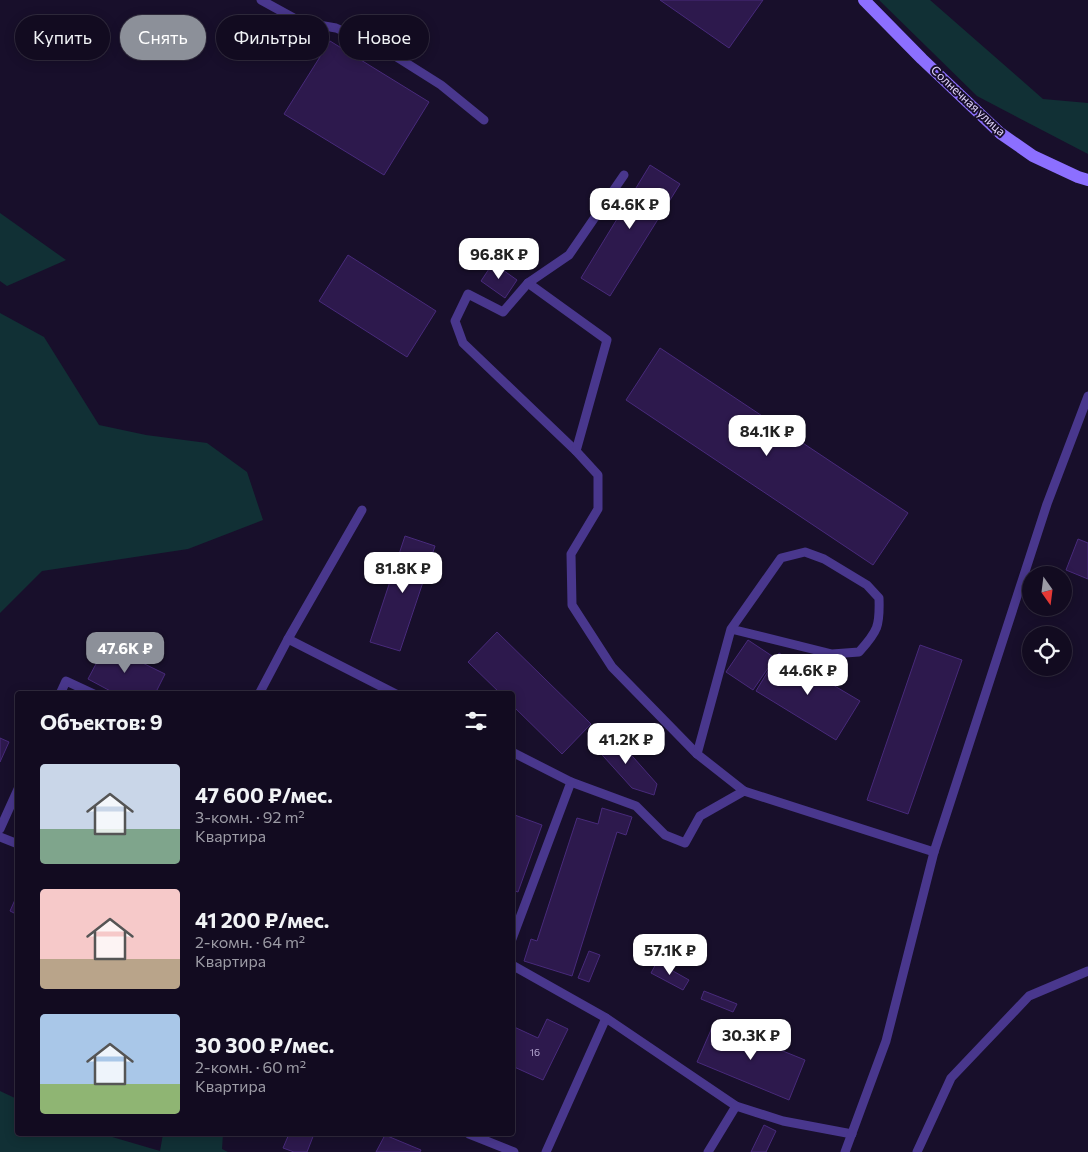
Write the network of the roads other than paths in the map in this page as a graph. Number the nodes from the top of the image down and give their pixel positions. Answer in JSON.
{"nodes":[{"id":1,"x":261,"y":0,"type":"edge"},
{"id":2,"x":864,"y":0,"type":"edge"},
{"id":3,"x":484,"y":120,"type":"dead end"},
{"id":4,"x":624,"y":175,"type":"dead end"},
{"id":5,"x":1088,"y":180,"type":"edge"},
{"id":6,"x":528,"y":283,"type":"junction"},
{"id":7,"x":1088,"y":396,"type":"edge"},
{"id":8,"x":576,"y":451,"type":"junction"},
{"id":9,"x":362,"y":510,"type":"dead end"},
{"id":10,"x":731,"y":629,"type":"junction"},
{"id":11,"x":288,"y":639,"type":"junction"},
{"id":12,"x":61,"y":691,"type":"edge"},
{"id":13,"x":88,"y":691,"type":"edge"},
{"id":14,"x":261,"y":691,"type":"edge"},
{"id":15,"x":390,"y":691,"type":"edge"},
{"id":16,"x":515,"y":754,"type":"edge"},
{"id":17,"x":697,"y":754,"type":"junction"},
{"id":18,"x":571,"y":782,"type":"junction"},
{"id":19,"x":744,"y":791,"type":"junction"},
{"id":20,"x":15,"y":796,"type":"edge"},
{"id":21,"x":0,"y":829,"type":"edge"},
{"id":22,"x":0,"y":837,"type":"edge"},
{"id":23,"x":15,"y":843,"type":"edge"},
{"id":24,"x":934,"y":852,"type":"junction"},
{"id":25,"x":515,"y":931,"type":"edge"},
{"id":26,"x":515,"y":967,"type":"edge"},
{"id":27,"x":1088,"y":971,"type":"edge"},
{"id":28,"x":606,"y":1018,"type":"junction"},
{"id":29,"x":736,"y":1106,"type":"junction"},
{"id":30,"x":852,"y":1134,"type":"junction"},
{"id":31,"x":474,"y":1136,"type":"edge"},
{"id":32,"x":514,"y":1152,"type":"edge"},
{"id":33,"x":546,"y":1152,"type":"edge"},
{"id":34,"x":708,"y":1152,"type":"edge"},
{"id":35,"x":845,"y":1152,"type":"edge"},
{"id":36,"x":917,"y":1152,"type":"edge"}],
"edges":[{"from":1,"to":3,"type":"lane"},
{"from":2,"to":5,"type":"street","name":"Солнечная улица"},
{"from":4,"to":6,"type":"lane"},
{"from":6,"to":8,"type":"lane"},
{"from":6,"to":8,"type":"lane"},
{"from":7,"to":24,"type":"lane"},
{"from":8,"to":17,"type":"lane"},
{"from":9,"to":11,"type":"lane"},
{"from":10,"to":10,"type":"lane"},
{"from":10,"to":17,"type":"lane"},
{"from":11,"to":14,"type":"lane"},
{"from":11,"to":15,"type":"lane"},
{"from":12,"to":13,"type":"lane"},
{"from":16,"to":18,"type":"lane"},
{"from":17,"to":19,"type":"lane"},
{"from":18,"to":19,"type":"lane"},
{"from":18,"to":25,"type":"lane"},
{"from":19,"to":24,"type":"lane"},
{"from":20,"to":21,"type":"lane"},
{"from":22,"to":23,"type":"lane"},
{"from":24,"to":30,"type":"lane"},
{"from":26,"to":28,"type":"lane"},
{"from":27,"to":36,"type":"lane"},
{"from":28,"to":29,"type":"lane"},
{"from":28,"to":33,"type":"lane"},
{"from":29,"to":30,"type":"lane"},
{"from":29,"to":34,"type":"lane"},
{"from":30,"to":35,"type":"lane"},
{"from":31,"to":32,"type":"lane"}]}
